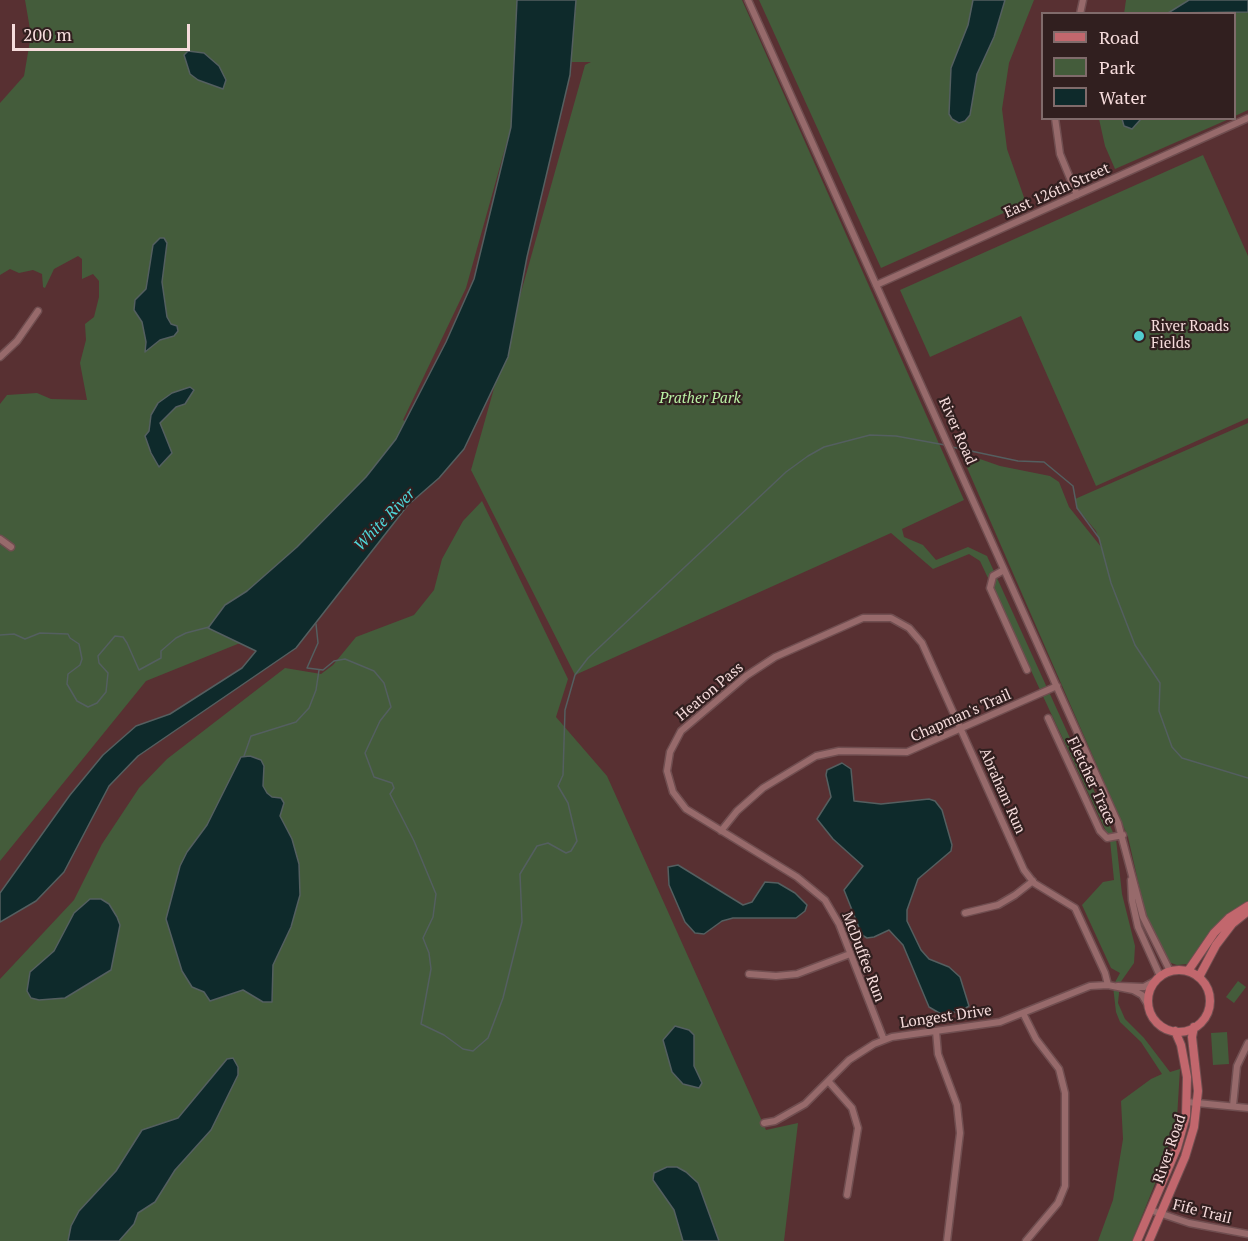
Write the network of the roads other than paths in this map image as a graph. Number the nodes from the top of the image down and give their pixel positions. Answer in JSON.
{"nodes":[{"id":1,"x":748,"y":0,"type":"edge"},
{"id":2,"x":1248,"y":118,"type":"edge"},
{"id":3,"x":1054,"y":120,"type":"edge"},
{"id":4,"x":1077,"y":195,"type":"junction"},
{"id":5,"x":876,"y":285,"type":"junction"},
{"id":6,"x":38,"y":310,"type":"dead end"},
{"id":7,"x":0,"y":357,"type":"edge"},
{"id":8,"x":0,"y":539,"type":"edge"},
{"id":9,"x":11,"y":546,"type":"dead end"},
{"id":10,"x":1005,"y":570,"type":"junction"},
{"id":11,"x":869,"y":617,"type":"joint"},
{"id":12,"x":1027,"y":670,"type":"dead end"},
{"id":13,"x":1057,"y":686,"type":"junction"},
{"id":14,"x":1048,"y":718,"type":"dead end"},
{"id":15,"x":961,"y":729,"type":"junction"},
{"id":16,"x":721,"y":831,"type":"junction"},
{"id":17,"x":1123,"y":836,"type":"junction"},
{"id":18,"x":1131,"y":876,"type":"junction"},
{"id":19,"x":1032,"y":881,"type":"junction"},
{"id":20,"x":1248,"y":908,"type":"edge"},
{"id":21,"x":965,"y":913,"type":"dead end"},
{"id":22,"x":850,"y":954,"type":"junction"},
{"id":23,"x":1170,"y":971,"type":"junction"},
{"id":24,"x":1188,"y":971,"type":"junction"},
{"id":25,"x":749,"y":974,"type":"dead end"},
{"id":26,"x":1199,"y":977,"type":"junction"},
{"id":27,"x":1157,"y":979,"type":"junction"},
{"id":28,"x":1108,"y":985,"type":"junction"},
{"id":29,"x":1117,"y":986,"type":"junction"},
{"id":30,"x":1148,"y":1005,"type":"junction"},
{"id":31,"x":1023,"y":1013,"type":"junction"},
{"id":32,"x":1194,"y":1027,"type":"junction"},
{"id":33,"x":936,"y":1031,"type":"junction"},
{"id":34,"x":1175,"y":1031,"type":"junction"},
{"id":35,"x":884,"y":1040,"type":"junction"},
{"id":36,"x":1248,"y":1043,"type":"edge"},
{"id":37,"x":829,"y":1082,"type":"junction"},
{"id":38,"x":1187,"y":1102,"type":"junction"},
{"id":39,"x":1198,"y":1103,"type":"junction"},
{"id":40,"x":1233,"y":1106,"type":"junction"},
{"id":41,"x":1248,"y":1108,"type":"edge"},
{"id":42,"x":764,"y":1123,"type":"dead end"},
{"id":43,"x":847,"y":1195,"type":"dead end"},
{"id":44,"x":1150,"y":1210,"type":"junction"},
{"id":45,"x":1161,"y":1214,"type":"junction"},
{"id":46,"x":1248,"y":1234,"type":"edge"},
{"id":47,"x":947,"y":1241,"type":"edge"},
{"id":48,"x":1026,"y":1241,"type":"edge"},
{"id":49,"x":1137,"y":1241,"type":"edge"},
{"id":50,"x":1149,"y":1241,"type":"edge"}],
"edges":[{"from":1,"to":5,"type":"street","name":"River Road"},
{"from":2,"to":4,"type":"street","name":"East 126th Street"},
{"from":3,"to":4,"type":"street"},
{"from":4,"to":5,"type":"street","name":"East 126th Street"},
{"from":5,"to":10,"type":"street","name":"River Road"},
{"from":6,"to":7,"type":"street"},
{"from":8,"to":9,"type":"street"},
{"from":10,"to":12,"type":"street"},
{"from":10,"to":13,"type":"street","name":"River Road"},
{"from":11,"to":15,"type":"street","name":"Abraham Run"},
{"from":11,"to":16,"type":"street","name":"Heaton Pass"},
{"from":13,"to":15,"type":"street","name":"Chapman's Trail"},
{"from":13,"to":17,"type":"street","name":"River Road"},
{"from":14,"to":17,"type":"street","name":"Fletcher Trace"},
{"from":15,"to":16,"type":"street","name":"Chapman's Trail"},
{"from":15,"to":19,"type":"street","name":"Abraham Run"},
{"from":16,"to":22,"type":"street","name":"McDuffee Run"},
{"from":17,"to":18,"type":"street","name":"River Road"},
{"from":18,"to":23,"type":"street","name":"River Road"},
{"from":18,"to":27,"type":"street","name":"River Road"},
{"from":19,"to":21,"type":"street"},
{"from":19,"to":28,"type":"street","name":"Abraham Run"},
{"from":20,"to":24,"type":"main road"},
{"from":20,"to":26,"type":"main road"},
{"from":22,"to":25,"type":"street"},
{"from":22,"to":35,"type":"street","name":"McDuffee Run"},
{"from":23,"to":24,"type":"main road"},
{"from":23,"to":27,"type":"main road"},
{"from":24,"to":26,"type":"main road"},
{"from":26,"to":32,"type":"main road"},
{"from":27,"to":29,"type":"street","name":"Longest Drive"},
{"from":27,"to":30,"type":"main road"},
{"from":28,"to":29,"type":"street","name":"Longest Drive"},
{"from":28,"to":31,"type":"street","name":"Longest Drive"},
{"from":29,"to":30,"type":"street","name":"Longest Drive"},
{"from":30,"to":34,"type":"main road"},
{"from":31,"to":33,"type":"street","name":"Longest Drive"},
{"from":31,"to":48,"type":"street"},
{"from":32,"to":34,"type":"main road"},
{"from":32,"to":39,"type":"main road","name":"River Road"},
{"from":33,"to":35,"type":"street","name":"Longest Drive"},
{"from":33,"to":47,"type":"street"},
{"from":34,"to":38,"type":"main road","name":"River Road"},
{"from":35,"to":37,"type":"street","name":"Longest Drive"},
{"from":36,"to":40,"type":"street"},
{"from":37,"to":42,"type":"street","name":"Longest Drive"},
{"from":37,"to":43,"type":"street"},
{"from":38,"to":39,"type":"street"},
{"from":38,"to":44,"type":"main road","name":"River Road"},
{"from":39,"to":40,"type":"street"},
{"from":39,"to":45,"type":"main road","name":"River Road"},
{"from":40,"to":41,"type":"street"},
{"from":44,"to":45,"type":"street","name":"Fife Trail"},
{"from":44,"to":49,"type":"main road","name":"River Road"},
{"from":45,"to":46,"type":"street","name":"Fife Trail"},
{"from":45,"to":50,"type":"main road","name":"River Road"}]}
